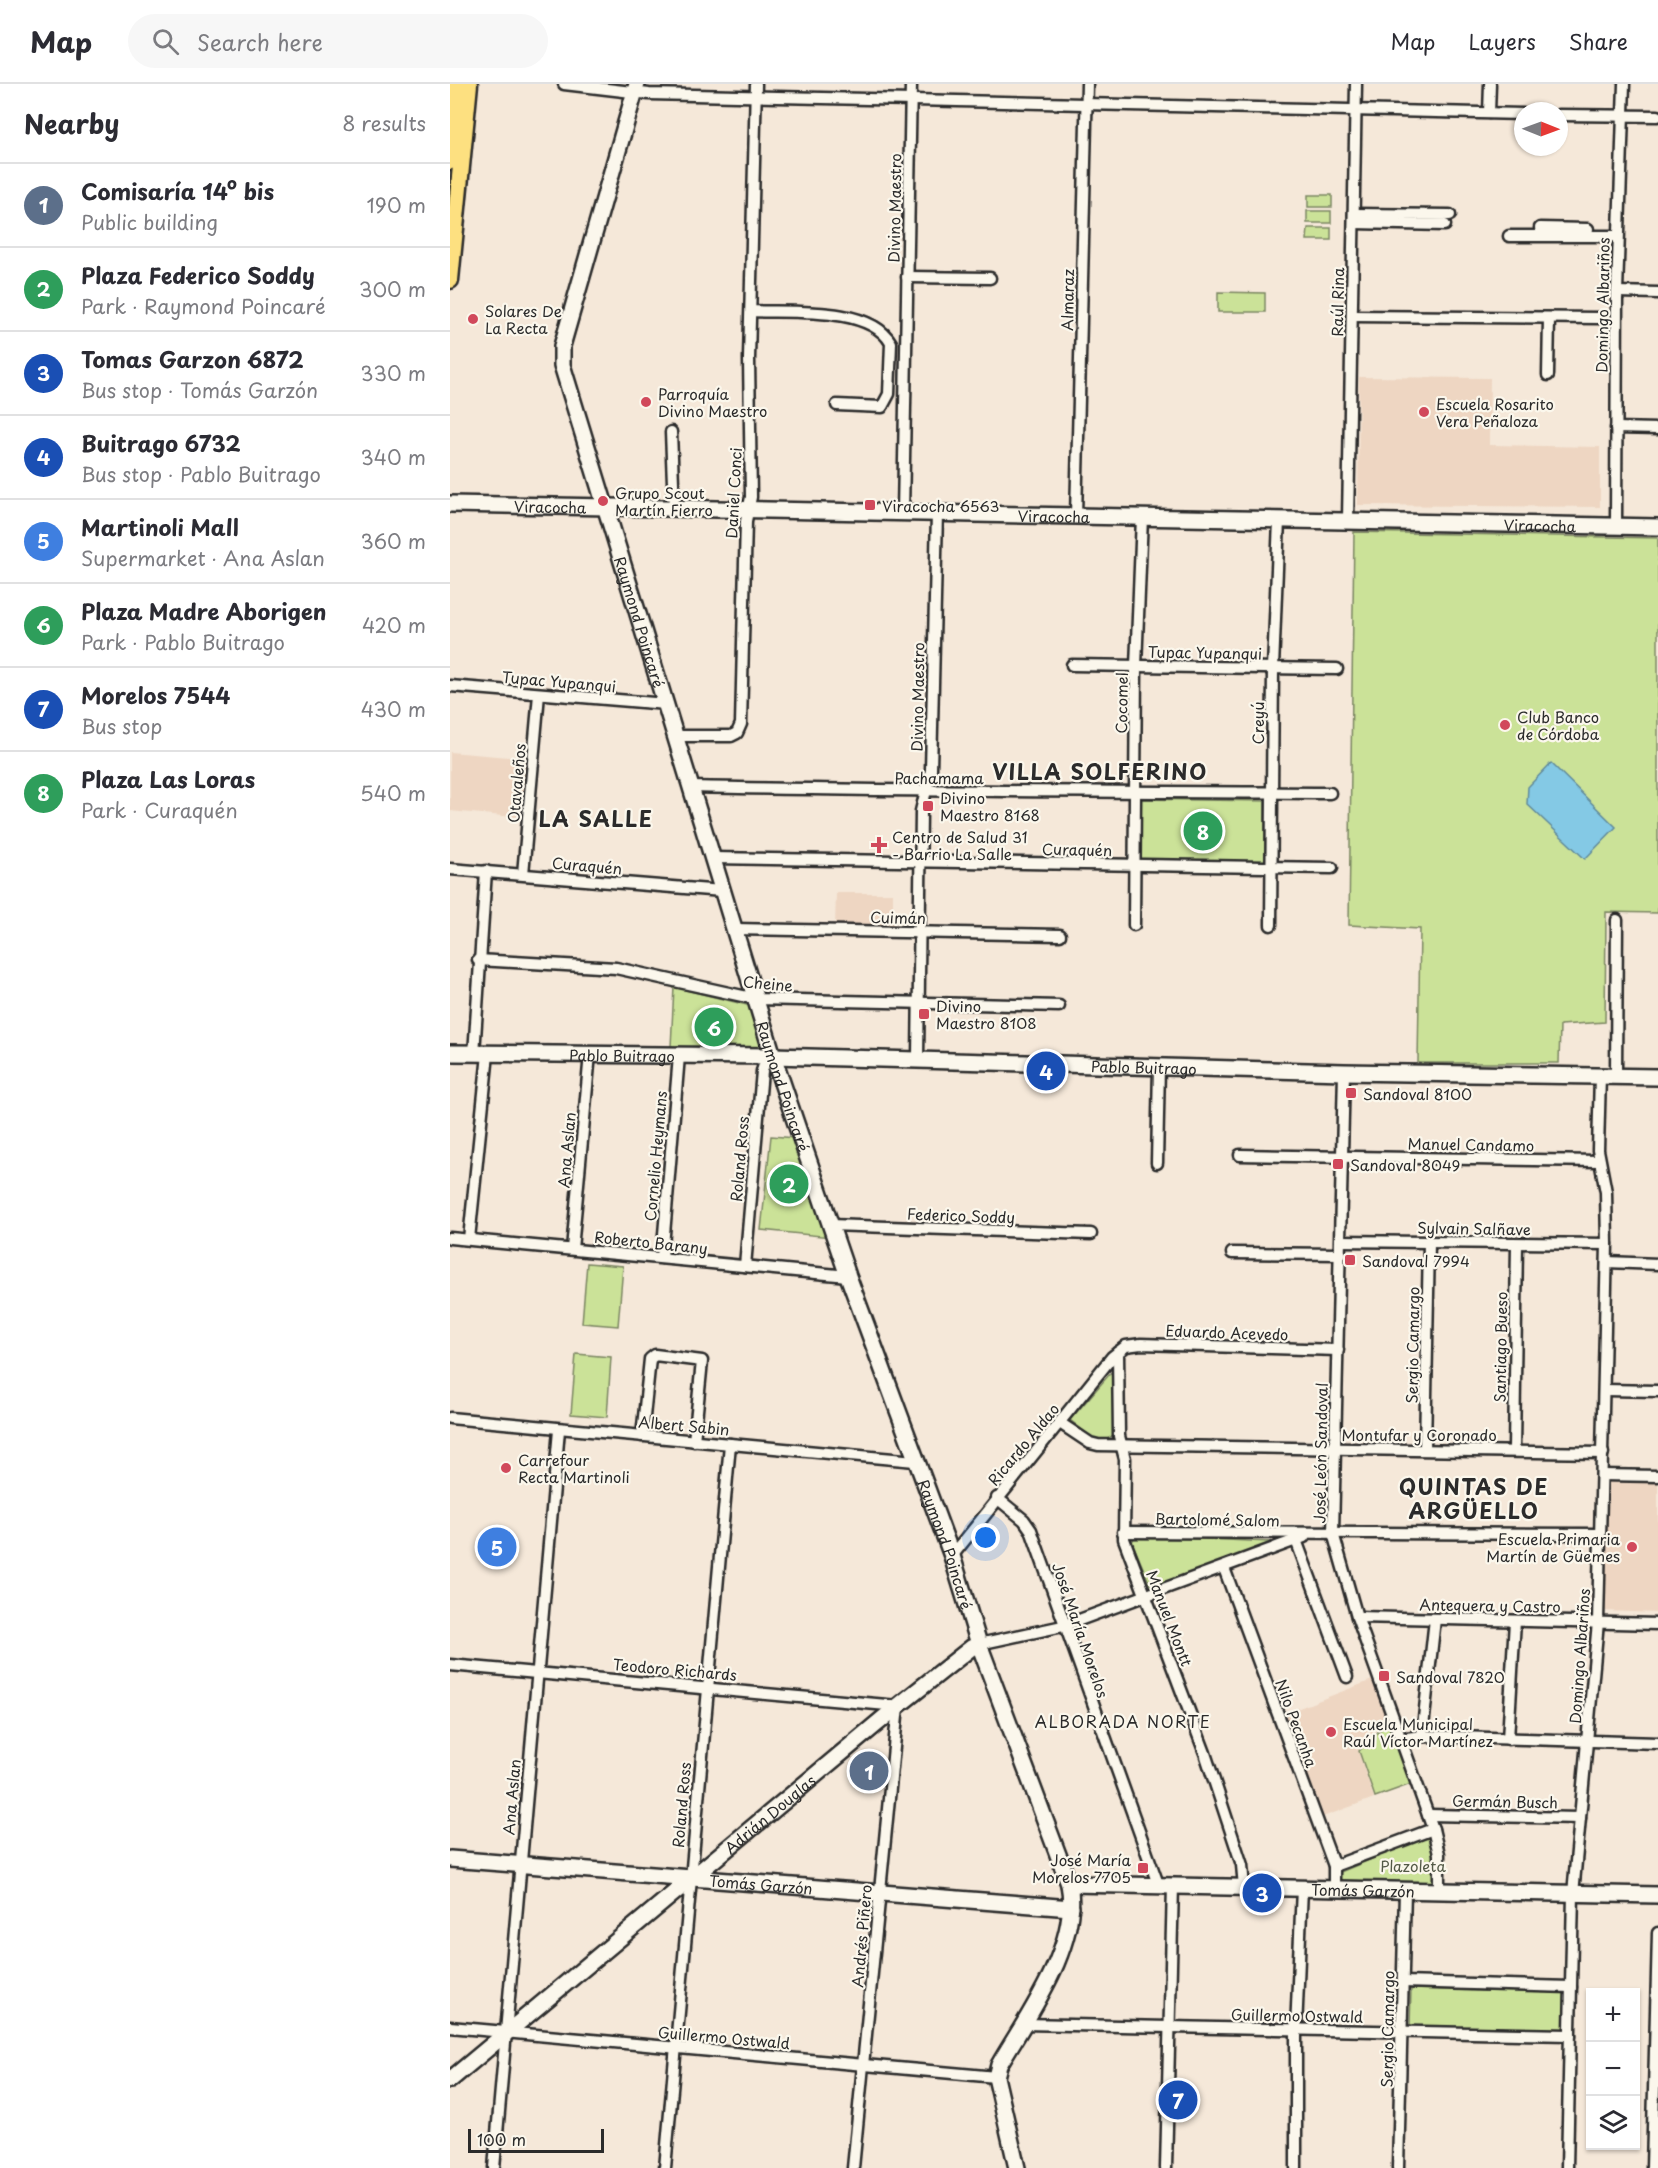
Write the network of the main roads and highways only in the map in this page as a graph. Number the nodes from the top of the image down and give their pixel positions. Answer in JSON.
{"nodes":[{"id":1,"x":456,"y":84,"type":"edge"},
{"id":2,"x":464,"y":84,"type":"edge"},
{"id":3,"x":469,"y":84,"type":"edge"},
{"id":4,"x":636,"y":88,"type":"edge"},
{"id":5,"x":465,"y":126,"type":"junction"},
{"id":6,"x":450,"y":168,"type":"edge"},
{"id":7,"x":451,"y":255,"type":"edge"},
{"id":8,"x":450,"y":280,"type":"edge"},
{"id":9,"x":450,"y":504,"type":"edge"},
{"id":10,"x":607,"y":508,"type":"junction"},
{"id":11,"x":1658,"y":526,"type":"edge"},
{"id":12,"x":450,"y":1053,"type":"edge"},
{"id":13,"x":770,"y":1056,"type":"junction"},
{"id":14,"x":1658,"y":1077,"type":"edge"},
{"id":15,"x":979,"y":1644,"type":"junction"},
{"id":16,"x":450,"y":1859,"type":"edge"},
{"id":17,"x":689,"y":1879,"type":"junction"},
{"id":18,"x":1069,"y":1884,"type":"junction"},
{"id":19,"x":1658,"y":1895,"type":"edge"},
{"id":20,"x":1071,"y":1908,"type":"junction"},
{"id":21,"x":450,"y":2080,"type":"edge"},
{"id":22,"x":1017,"y":2168,"type":"edge"}],
"edges":[{"from":1,"to":6,"type":"main road"},
{"from":2,"to":5,"type":"main road"},
{"from":3,"to":5,"type":"main road"},
{"from":4,"to":10,"type":"main road","name":"Raymond Poincaré"},
{"from":5,"to":7,"type":"main road"},
{"from":7,"to":8,"type":"main road"},
{"from":9,"to":10,"type":"main road","name":"Viracocha"},
{"from":10,"to":11,"type":"main road","name":"Viracocha"},
{"from":10,"to":13,"type":"main road","name":"Raymond Poincaré"},
{"from":12,"to":13,"type":"main road","name":"Pablo Buitrago"},
{"from":13,"to":14,"type":"main road","name":"Pablo Buitrago"},
{"from":13,"to":15,"type":"main road","name":"Raymond Poincaré"},
{"from":15,"to":17,"type":"main road","name":"Adrián Douglas"},
{"from":15,"to":18,"type":"main road","name":"Raymond Poincaré"},
{"from":16,"to":17,"type":"main road","name":"Tomás Garzón"},
{"from":17,"to":20,"type":"main road","name":"Tomás Garzón"},
{"from":17,"to":21,"type":"main road","name":"Adrián Douglas"},
{"from":18,"to":19,"type":"main road","name":"Tomás Garzón"},
{"from":18,"to":20,"type":"main road","name":"Raymond Poincaré"},
{"from":20,"to":22,"type":"main road","name":"Raymond Poincaré"}]}
